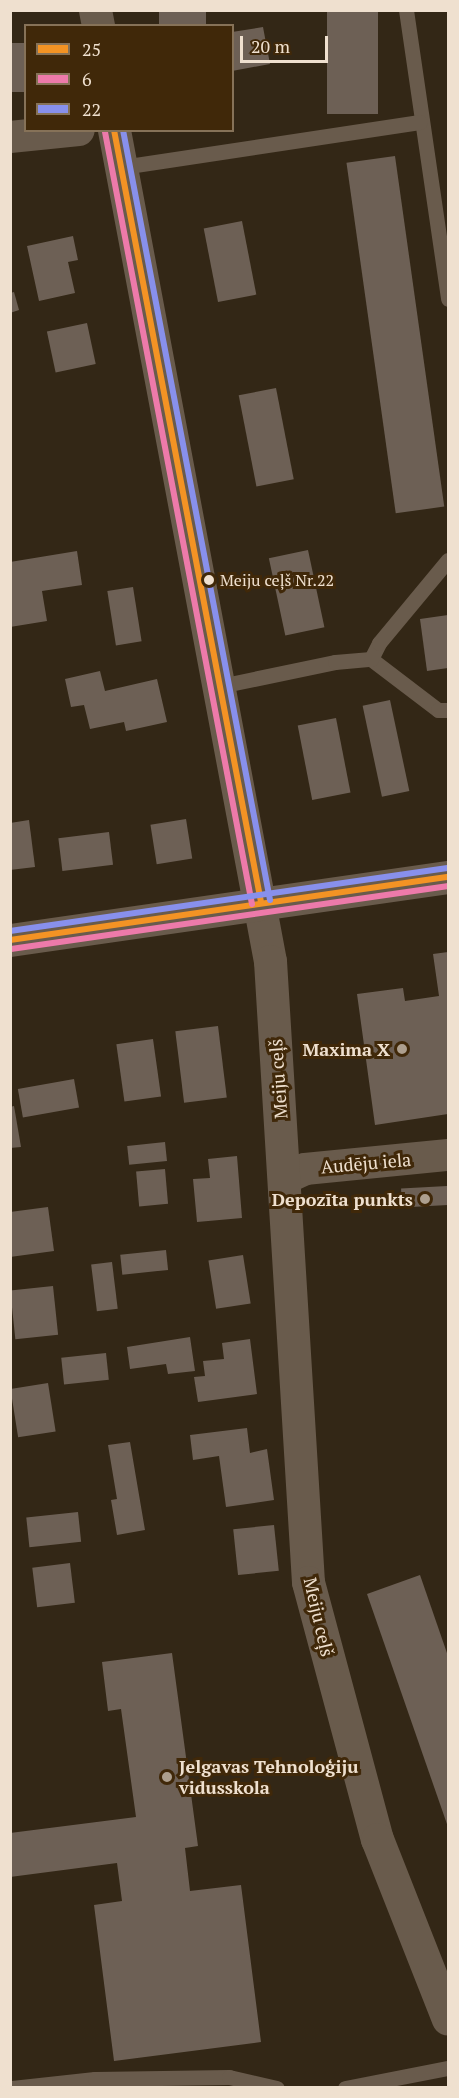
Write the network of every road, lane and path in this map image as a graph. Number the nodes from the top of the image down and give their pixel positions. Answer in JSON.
{"nodes":[{"id":1,"x":406,"y":10,"type":"edge"},
{"id":2,"x":420,"y":122,"type":"junction"},
{"id":3,"x":59,"y":132,"type":"edge"},
{"id":4,"x":114,"y":132,"type":"edge"},
{"id":5,"x":10,"y":137,"type":"edge"},
{"id":6,"x":122,"y":167,"type":"junction"},
{"id":7,"x":448,"y":299,"type":"edge"},
{"id":8,"x":448,"y":560,"type":"edge"},
{"id":9,"x":371,"y":659,"type":"junction"},
{"id":10,"x":220,"y":686,"type":"junction"},
{"id":11,"x":448,"y":710,"type":"edge"},
{"id":12,"x":448,"y":877,"type":"edge"},
{"id":13,"x":261,"y":902,"type":"junction"},
{"id":14,"x":10,"y":940,"type":"edge"},
{"id":15,"x":448,"y":1155,"type":"edge"},
{"id":16,"x":286,"y":1178,"type":"junction"},
{"id":17,"x":448,"y":2019,"type":"edge"},
{"id":18,"x":448,"y":2068,"type":"edge"},
{"id":19,"x":12,"y":2088,"type":"edge"},
{"id":20,"x":277,"y":2088,"type":"edge"},
{"id":21,"x":345,"y":2088,"type":"edge"}],
"edges":[{"from":1,"to":2,"type":"lane"},
{"from":2,"to":6,"type":"lane"},
{"from":2,"to":7,"type":"lane"},
{"from":3,"to":5,"type":"street"},
{"from":4,"to":6,"type":"street","name":"Meiju ceļš"},
{"from":6,"to":10,"type":"street","name":"Meiju ceļš"},
{"from":8,"to":9,"type":"lane"},
{"from":9,"to":10,"type":"lane"},
{"from":9,"to":11,"type":"lane"},
{"from":10,"to":13,"type":"street","name":"Meiju ceļš"},
{"from":12,"to":13,"type":"street"},
{"from":13,"to":14,"type":"street"},
{"from":13,"to":16,"type":"street","name":"Meiju ceļš"},
{"from":15,"to":16,"type":"street","name":"Audēju iela"},
{"from":16,"to":17,"type":"street","name":"Meiju ceļš"},
{"from":18,"to":21,"type":"lane"},
{"from":19,"to":20,"type":"lane"}]}
